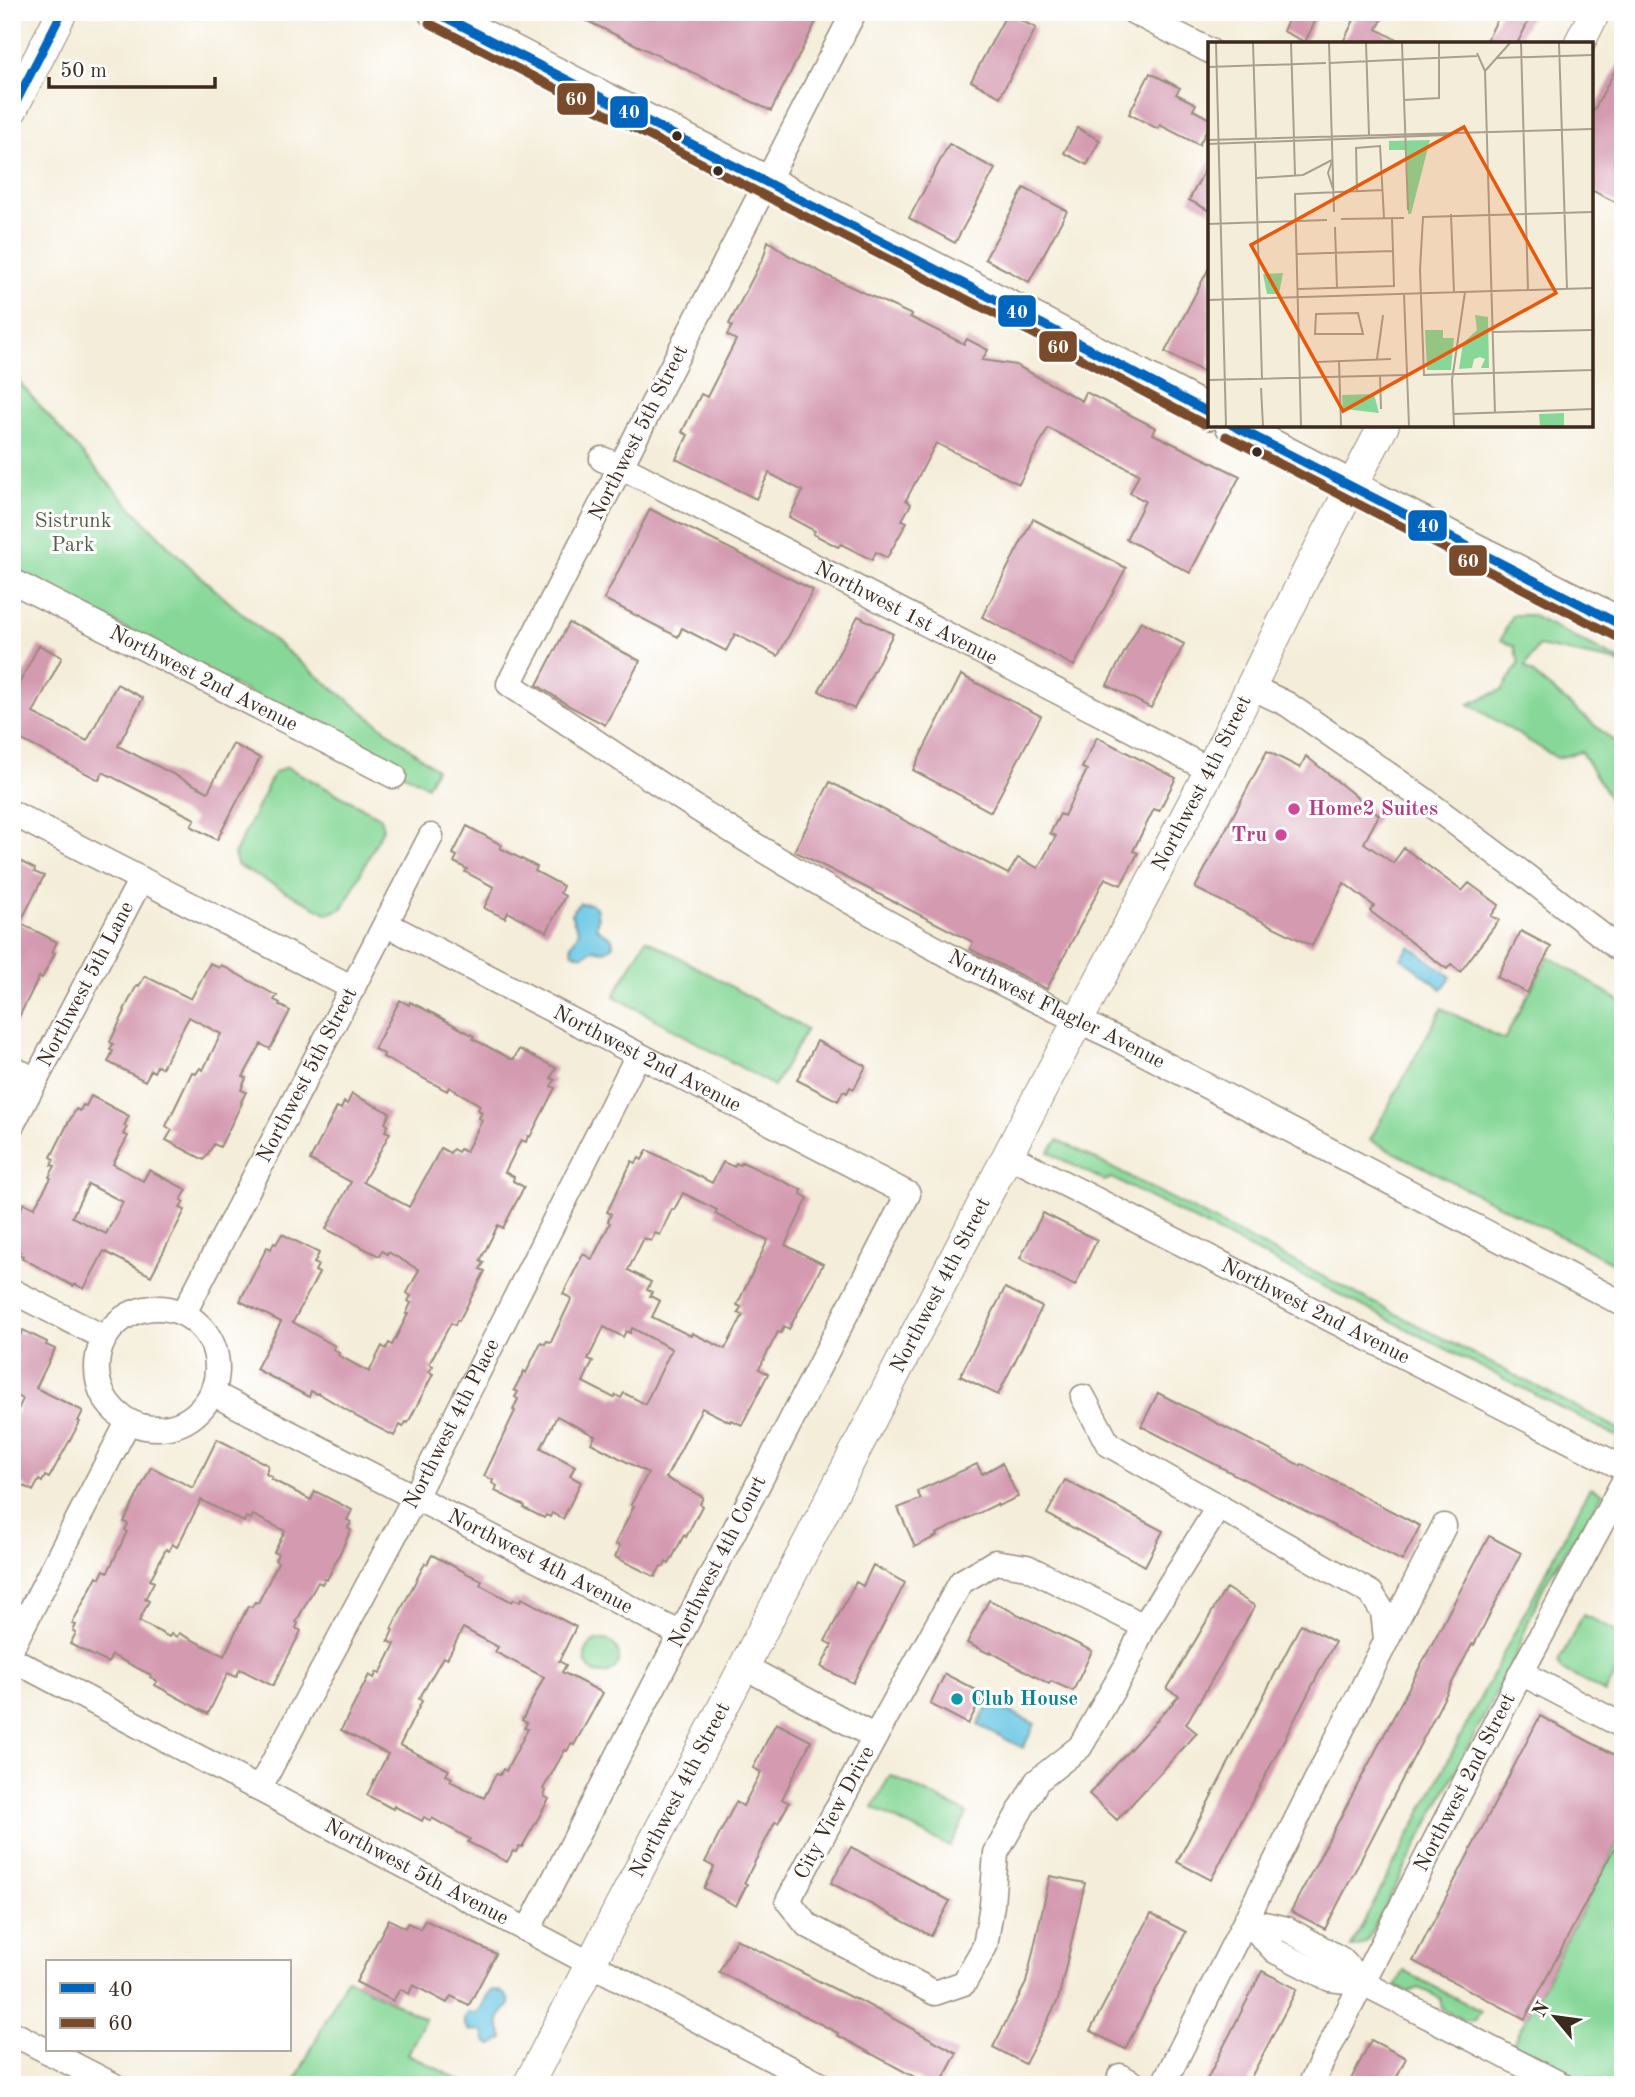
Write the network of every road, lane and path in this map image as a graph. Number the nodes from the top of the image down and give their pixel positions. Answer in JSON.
{"nodes":[{"id":1,"x":62,"y":12,"type":"edge"},
{"id":2,"x":435,"y":12,"type":"edge"},
{"id":3,"x":854,"y":12,"type":"edge"},
{"id":4,"x":1135,"y":12,"type":"edge"},
{"id":5,"x":1595,"y":12,"type":"edge"},
{"id":6,"x":1580,"y":42,"type":"edge"},
{"id":7,"x":1208,"y":50,"type":"edge"},
{"id":8,"x":12,"y":110,"type":"edge"},
{"id":9,"x":767,"y":183,"type":"junction"},
{"id":10,"x":1208,"y":413,"type":"edge"},
{"id":11,"x":1236,"y":427,"type":"edge"},
{"id":12,"x":1383,"y":427,"type":"edge"},
{"id":13,"x":612,"y":463,"type":"junction"},
{"id":14,"x":1350,"y":487,"type":"junction"},
{"id":15,"x":12,"y":581,"type":"edge"},
{"id":16,"x":1623,"y":626,"type":"edge"},
{"id":17,"x":509,"y":684,"type":"joint"},
{"id":18,"x":1251,"y":687,"type":"junction"},
{"id":19,"x":1210,"y":769,"type":"junction"},
{"id":20,"x":394,"y":776,"type":"dead end"},
{"id":21,"x":12,"y":813,"type":"edge"},
{"id":22,"x":431,"y":836,"type":"dead end"},
{"id":23,"x":141,"y":879,"type":"junction"},
{"id":24,"x":386,"y":924,"type":"junction"},
{"id":25,"x":1623,"y":952,"type":"edge"},
{"id":26,"x":353,"y":988,"type":"junction"},
{"id":27,"x":1078,"y":1021,"type":"junction"},
{"id":28,"x":638,"y":1055,"type":"junction"},
{"id":29,"x":12,"y":1068,"type":"edge"},
{"id":30,"x":36,"y":1080,"type":"junction"},
{"id":31,"x":12,"y":1125,"type":"edge"},
{"id":32,"x":1008,"y":1155,"type":"junction"},
{"id":33,"x":908,"y":1194,"type":"joint"},
{"id":34,"x":12,"y":1291,"type":"edge"},
{"id":35,"x":1623,"y":1304,"type":"edge"},
{"id":36,"x":184,"y":1313,"type":"junction"},
{"id":37,"x":103,"y":1337,"type":"junction"},
{"id":38,"x":212,"y":1393,"type":"junction"},
{"id":39,"x":1083,"y":1397,"type":"dead end"},
{"id":40,"x":128,"y":1422,"type":"junction"},
{"id":41,"x":1623,"y":1468,"type":"edge"},
{"id":42,"x":1623,"y":1483,"type":"edge"},
{"id":43,"x":415,"y":1497,"type":"junction"},
{"id":44,"x":1219,"y":1506,"type":"junction"},
{"id":45,"x":1444,"y":1526,"type":"dead end"},
{"id":46,"x":1144,"y":1626,"type":"junction"},
{"id":47,"x":681,"y":1634,"type":"junction"},
{"id":48,"x":1386,"y":1639,"type":"junction"},
{"id":49,"x":12,"y":1647,"type":"edge"},
{"id":50,"x":12,"y":1659,"type":"edge"},
{"id":51,"x":743,"y":1666,"type":"junction"},
{"id":52,"x":1521,"y":1673,"type":"junction"},
{"id":53,"x":1623,"y":1726,"type":"edge"},
{"id":54,"x":875,"y":1737,"type":"junction"},
{"id":55,"x":259,"y":1788,"type":"junction"},
{"id":56,"x":1245,"y":1920,"type":"junction"},
{"id":57,"x":528,"y":1930,"type":"junction"},
{"id":58,"x":592,"y":1963,"type":"junction"},
{"id":59,"x":1363,"y":1983,"type":"junction"},
{"id":60,"x":12,"y":2033,"type":"edge"},
{"id":61,"x":46,"y":2051,"type":"edge"},
{"id":62,"x":49,"y":2052,"type":"edge"},
{"id":63,"x":113,"y":2085,"type":"edge"},
{"id":64,"x":528,"y":2085,"type":"edge"},
{"id":65,"x":821,"y":2085,"type":"edge"},
{"id":66,"x":1163,"y":2085,"type":"edge"},
{"id":67,"x":1310,"y":2085,"type":"edge"},
{"id":68,"x":1562,"y":2085,"type":"edge"}],
"edges":[{"from":1,"to":8,"type":"street"},
{"from":2,"to":9,"type":"main road"},
{"from":3,"to":9,"type":"street","name":"Northwest 5th Street"},
{"from":4,"to":7,"type":"street"},
{"from":5,"to":6,"type":"street"},
{"from":9,"to":10,"type":"main road"},
{"from":9,"to":13,"type":"street","name":"Northwest 5th Street"},
{"from":11,"to":14,"type":"main road"},
{"from":12,"to":14,"type":"street","name":"Northwest 4th Street"},
{"from":13,"to":17,"type":"street","name":"Northwest 5th Street"},
{"from":13,"to":19,"type":"street","name":"Northwest 1st Avenue"},
{"from":14,"to":16,"type":"main road"},
{"from":14,"to":18,"type":"street","name":"Northwest 4th Street"},
{"from":15,"to":20,"type":"street","name":"Northwest 2nd Avenue"},
{"from":17,"to":27,"type":"street","name":"Northwest Flagler Avenue"},
{"from":18,"to":19,"type":"street","name":"Northwest 4th Street"},
{"from":18,"to":25,"type":"street"},
{"from":19,"to":27,"type":"street","name":"Northwest 4th Street"},
{"from":21,"to":23,"type":"street"},
{"from":22,"to":24,"type":"street","name":"Northwest 5th Street"},
{"from":23,"to":26,"type":"street"},
{"from":23,"to":30,"type":"street","name":"Northwest 5th Lane"},
{"from":24,"to":26,"type":"street","name":"Northwest 5th Street"},
{"from":24,"to":28,"type":"street","name":"Northwest 2nd Avenue"},
{"from":26,"to":36,"type":"street","name":"Northwest 5th Street"},
{"from":27,"to":32,"type":"street","name":"Northwest 4th Street"},
{"from":27,"to":35,"type":"street","name":"Northwest Flagler Avenue"},
{"from":28,"to":33,"type":"street","name":"Northwest 2nd Avenue"},
{"from":28,"to":43,"type":"street","name":"Northwest 4th Place"},
{"from":29,"to":30,"type":"street"},
{"from":30,"to":31,"type":"street","name":"Northwest 5th Lane"},
{"from":32,"to":41,"type":"street","name":"Northwest 2nd Avenue"},
{"from":32,"to":51,"type":"street","name":"Northwest 4th Street"},
{"from":33,"to":47,"type":"street","name":"Northwest 4th Court"},
{"from":34,"to":37,"type":"street"},
{"from":36,"to":37,"type":"street"},
{"from":36,"to":38,"type":"street"},
{"from":37,"to":40,"type":"street"},
{"from":38,"to":40,"type":"street"},
{"from":38,"to":43,"type":"street","name":"Northwest 4th Avenue"},
{"from":39,"to":44,"type":"street"},
{"from":40,"to":49,"type":"street"},
{"from":42,"to":52,"type":"street","name":"Northwest 2nd Street"},
{"from":43,"to":47,"type":"street","name":"Northwest 4th Avenue"},
{"from":43,"to":55,"type":"street","name":"Northwest 4th Place"},
{"from":44,"to":46,"type":"street","name":"City View Drive"},
{"from":44,"to":48,"type":"street"},
{"from":45,"to":48,"type":"street"},
{"from":46,"to":54,"type":"street","name":"City View Drive"},
{"from":46,"to":54,"type":"street","name":"City View Drive"},
{"from":47,"to":57,"type":"street","name":"Northwest 4th Court"},
{"from":48,"to":56,"type":"street"},
{"from":50,"to":55,"type":"street","name":"Northwest 5th Avenue"},
{"from":51,"to":54,"type":"street","name":"City View Drive"},
{"from":51,"to":58,"type":"street","name":"Northwest 4th Street"},
{"from":52,"to":53,"type":"street"},
{"from":52,"to":59,"type":"street","name":"Northwest 2nd Street"},
{"from":55,"to":57,"type":"street","name":"Northwest 5th Avenue"},
{"from":56,"to":59,"type":"street"},
{"from":56,"to":66,"type":"street"},
{"from":57,"to":58,"type":"street","name":"Northwest 5th Avenue"},
{"from":58,"to":64,"type":"street","name":"Northwest 4th Street"},
{"from":58,"to":65,"type":"street","name":"Northwest 5th Avenue"},
{"from":59,"to":67,"type":"street","name":"Northwest 2nd Street"},
{"from":59,"to":68,"type":"street"},
{"from":60,"to":61,"type":"street"},
{"from":62,"to":63,"type":"street"}]}
